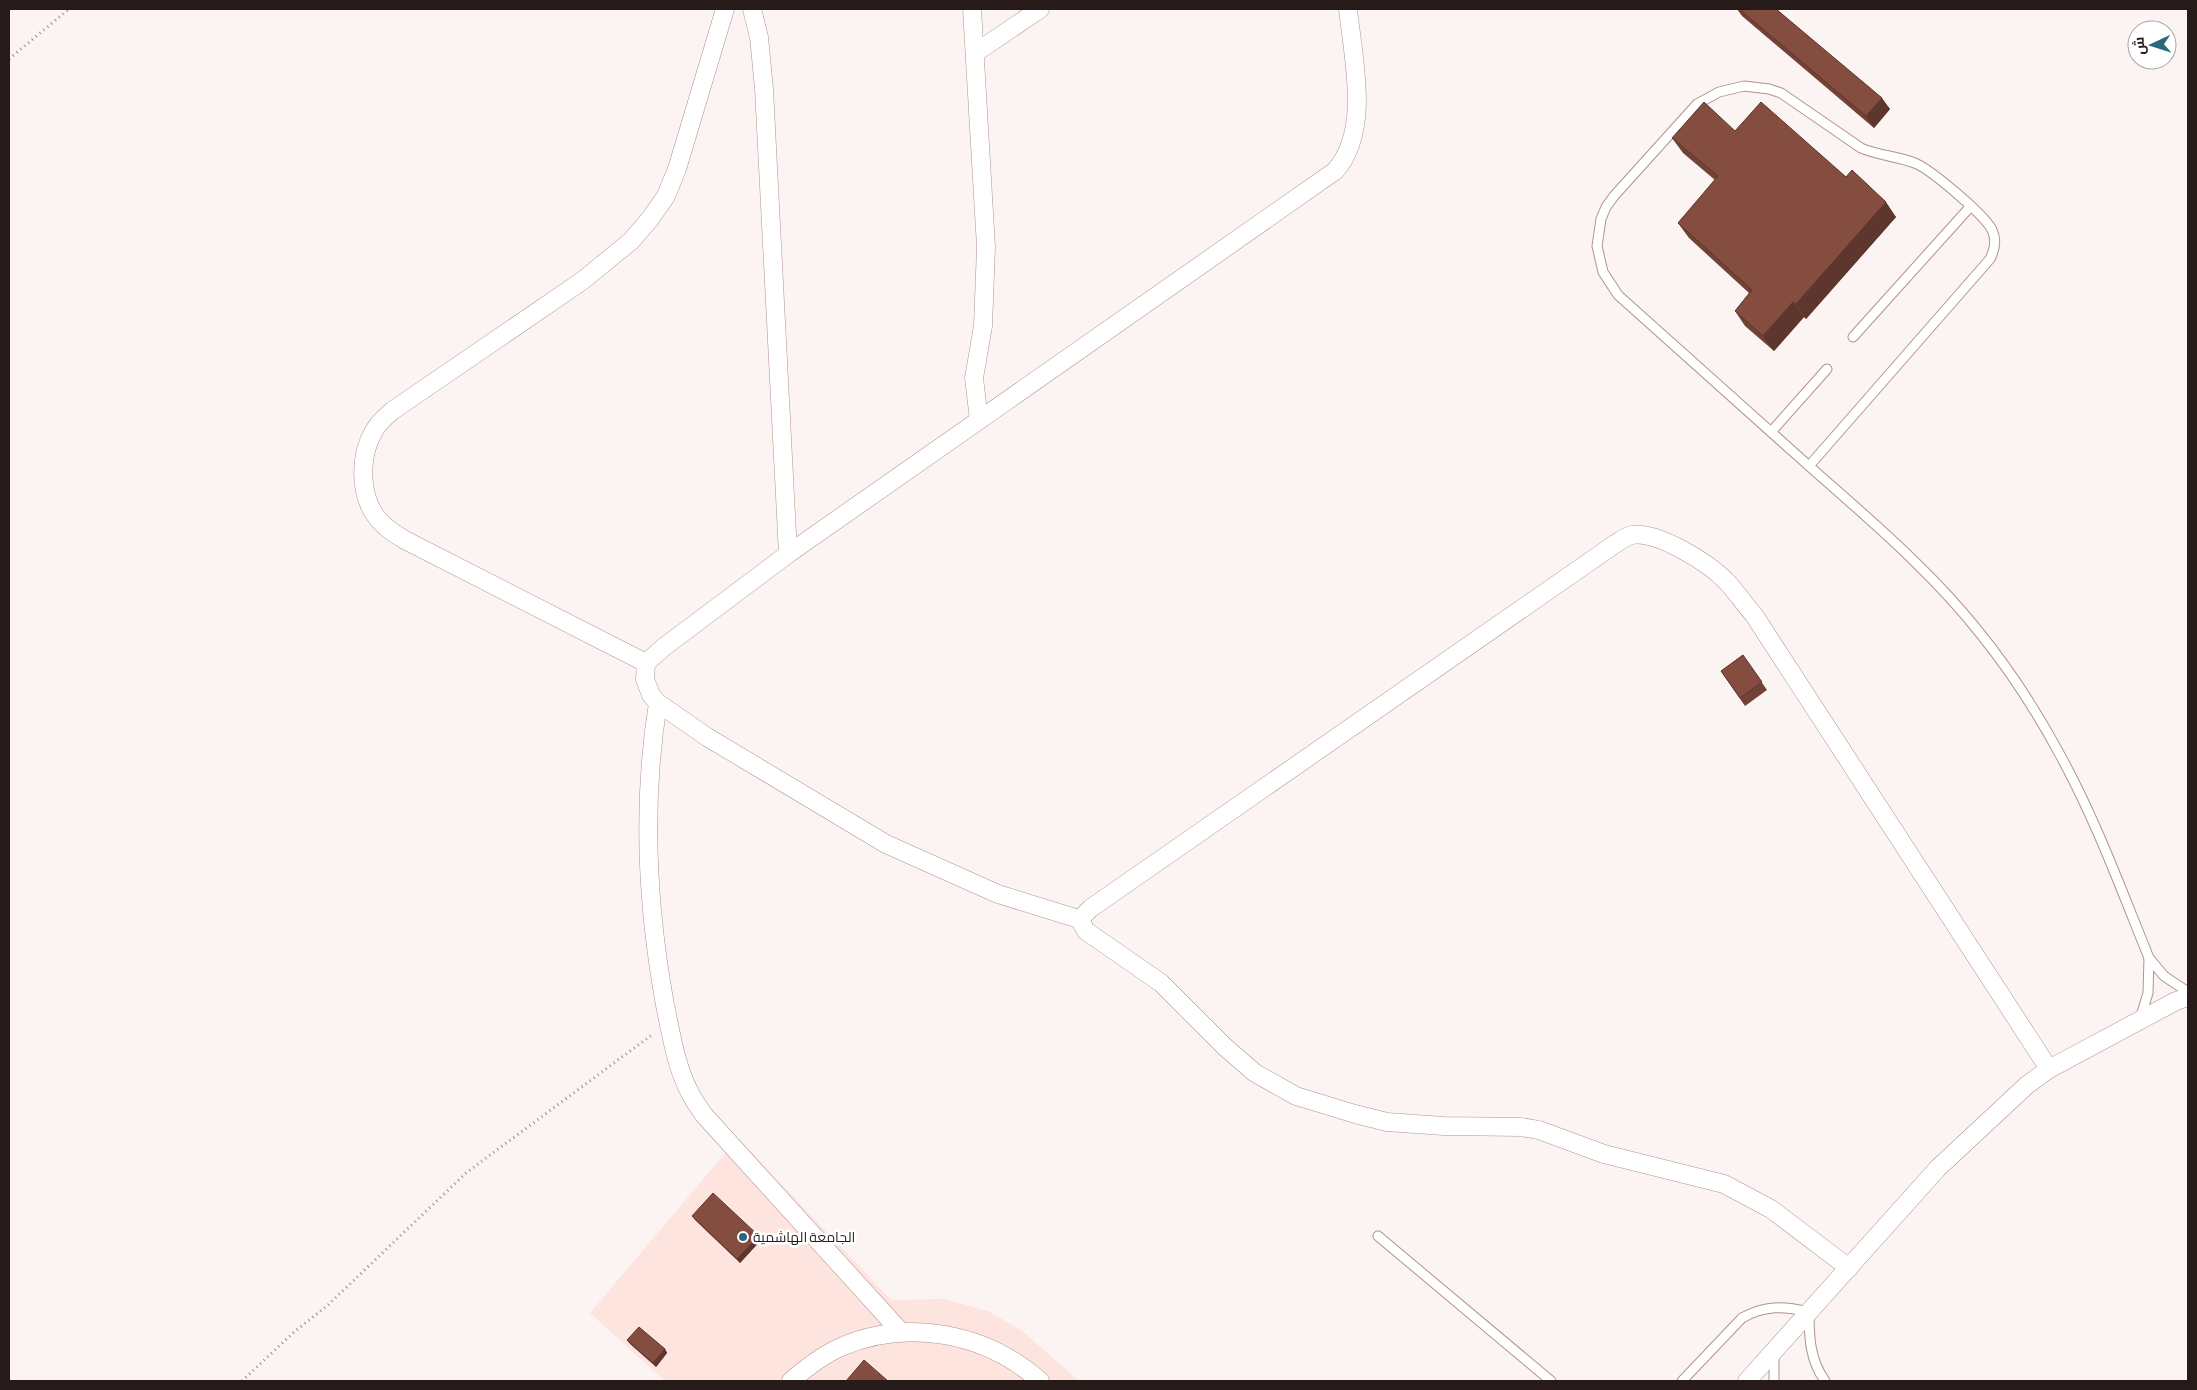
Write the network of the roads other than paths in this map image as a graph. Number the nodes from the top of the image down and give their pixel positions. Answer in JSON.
{"nodes":[{"id":1,"x":725,"y":9,"type":"edge"},
{"id":2,"x":752,"y":9,"type":"edge"},
{"id":3,"x":972,"y":9,"type":"edge"},
{"id":4,"x":1040,"y":9,"type":"edge"},
{"id":5,"x":1348,"y":9,"type":"edge"},
{"id":6,"x":975,"y":53,"type":"junction"},
{"id":7,"x":1970,"y":207,"type":"junction"},
{"id":8,"x":1852,"y":337,"type":"dead end"},
{"id":9,"x":1827,"y":369,"type":"dead end"},
{"id":10,"x":979,"y":420,"type":"junction"},
{"id":11,"x":1771,"y":432,"type":"junction"},
{"id":12,"x":1809,"y":466,"type":"junction"},
{"id":13,"x":788,"y":554,"type":"junction"},
{"id":14,"x":646,"y":663,"type":"junction"},
{"id":15,"x":658,"y":703,"type":"junction"},
{"id":16,"x":1082,"y":920,"type":"junction"},
{"id":17,"x":2149,"y":958,"type":"junction"},
{"id":18,"x":2188,"y":992,"type":"edge"},
{"id":19,"x":2188,"y":997,"type":"edge"},
{"id":20,"x":2139,"y":1021,"type":"junction"},
{"id":21,"x":2049,"y":1069,"type":"junction"},
{"id":22,"x":1378,"y":1236,"type":"dead end"},
{"id":23,"x":1849,"y":1268,"type":"junction"},
{"id":24,"x":1808,"y":1312,"type":"junction"},
{"id":25,"x":901,"y":1332,"type":"junction"},
{"id":26,"x":1774,"y":1350,"type":"junction"},
{"id":27,"x":790,"y":1381,"type":"edge"},
{"id":28,"x":1040,"y":1381,"type":"edge"},
{"id":29,"x":1551,"y":1381,"type":"edge"},
{"id":30,"x":1682,"y":1381,"type":"edge"},
{"id":31,"x":1747,"y":1381,"type":"edge"},
{"id":32,"x":1774,"y":1381,"type":"edge"},
{"id":33,"x":1825,"y":1381,"type":"edge"}],
"edges":[{"from":1,"to":14,"type":"street"},
{"from":2,"to":13,"type":"street"},
{"from":3,"to":6,"type":"street"},
{"from":4,"to":6,"type":"street"},
{"from":5,"to":10,"type":"street"},
{"from":6,"to":10,"type":"street"},
{"from":7,"to":8,"type":"lane"},
{"from":7,"to":11,"type":"lane"},
{"from":7,"to":12,"type":"lane"},
{"from":9,"to":11,"type":"lane"},
{"from":10,"to":13,"type":"street"},
{"from":11,"to":12,"type":"lane"},
{"from":12,"to":17,"type":"lane"},
{"from":13,"to":14,"type":"street"},
{"from":14,"to":15,"type":"street"},
{"from":15,"to":16,"type":"street"},
{"from":15,"to":25,"type":"street"},
{"from":16,"to":21,"type":"street"},
{"from":16,"to":23,"type":"street"},
{"from":17,"to":18,"type":"lane"},
{"from":17,"to":20,"type":"lane"},
{"from":19,"to":20,"type":"street"},
{"from":20,"to":21,"type":"street"},
{"from":21,"to":23,"type":"street"},
{"from":22,"to":29,"type":"lane"},
{"from":23,"to":24,"type":"street"},
{"from":24,"to":26,"type":"street"},
{"from":24,"to":30,"type":"lane"},
{"from":24,"to":33,"type":"lane"},
{"from":25,"to":27,"type":"street"},
{"from":25,"to":28,"type":"street"},
{"from":26,"to":31,"type":"street"},
{"from":26,"to":32,"type":"lane"}]}
